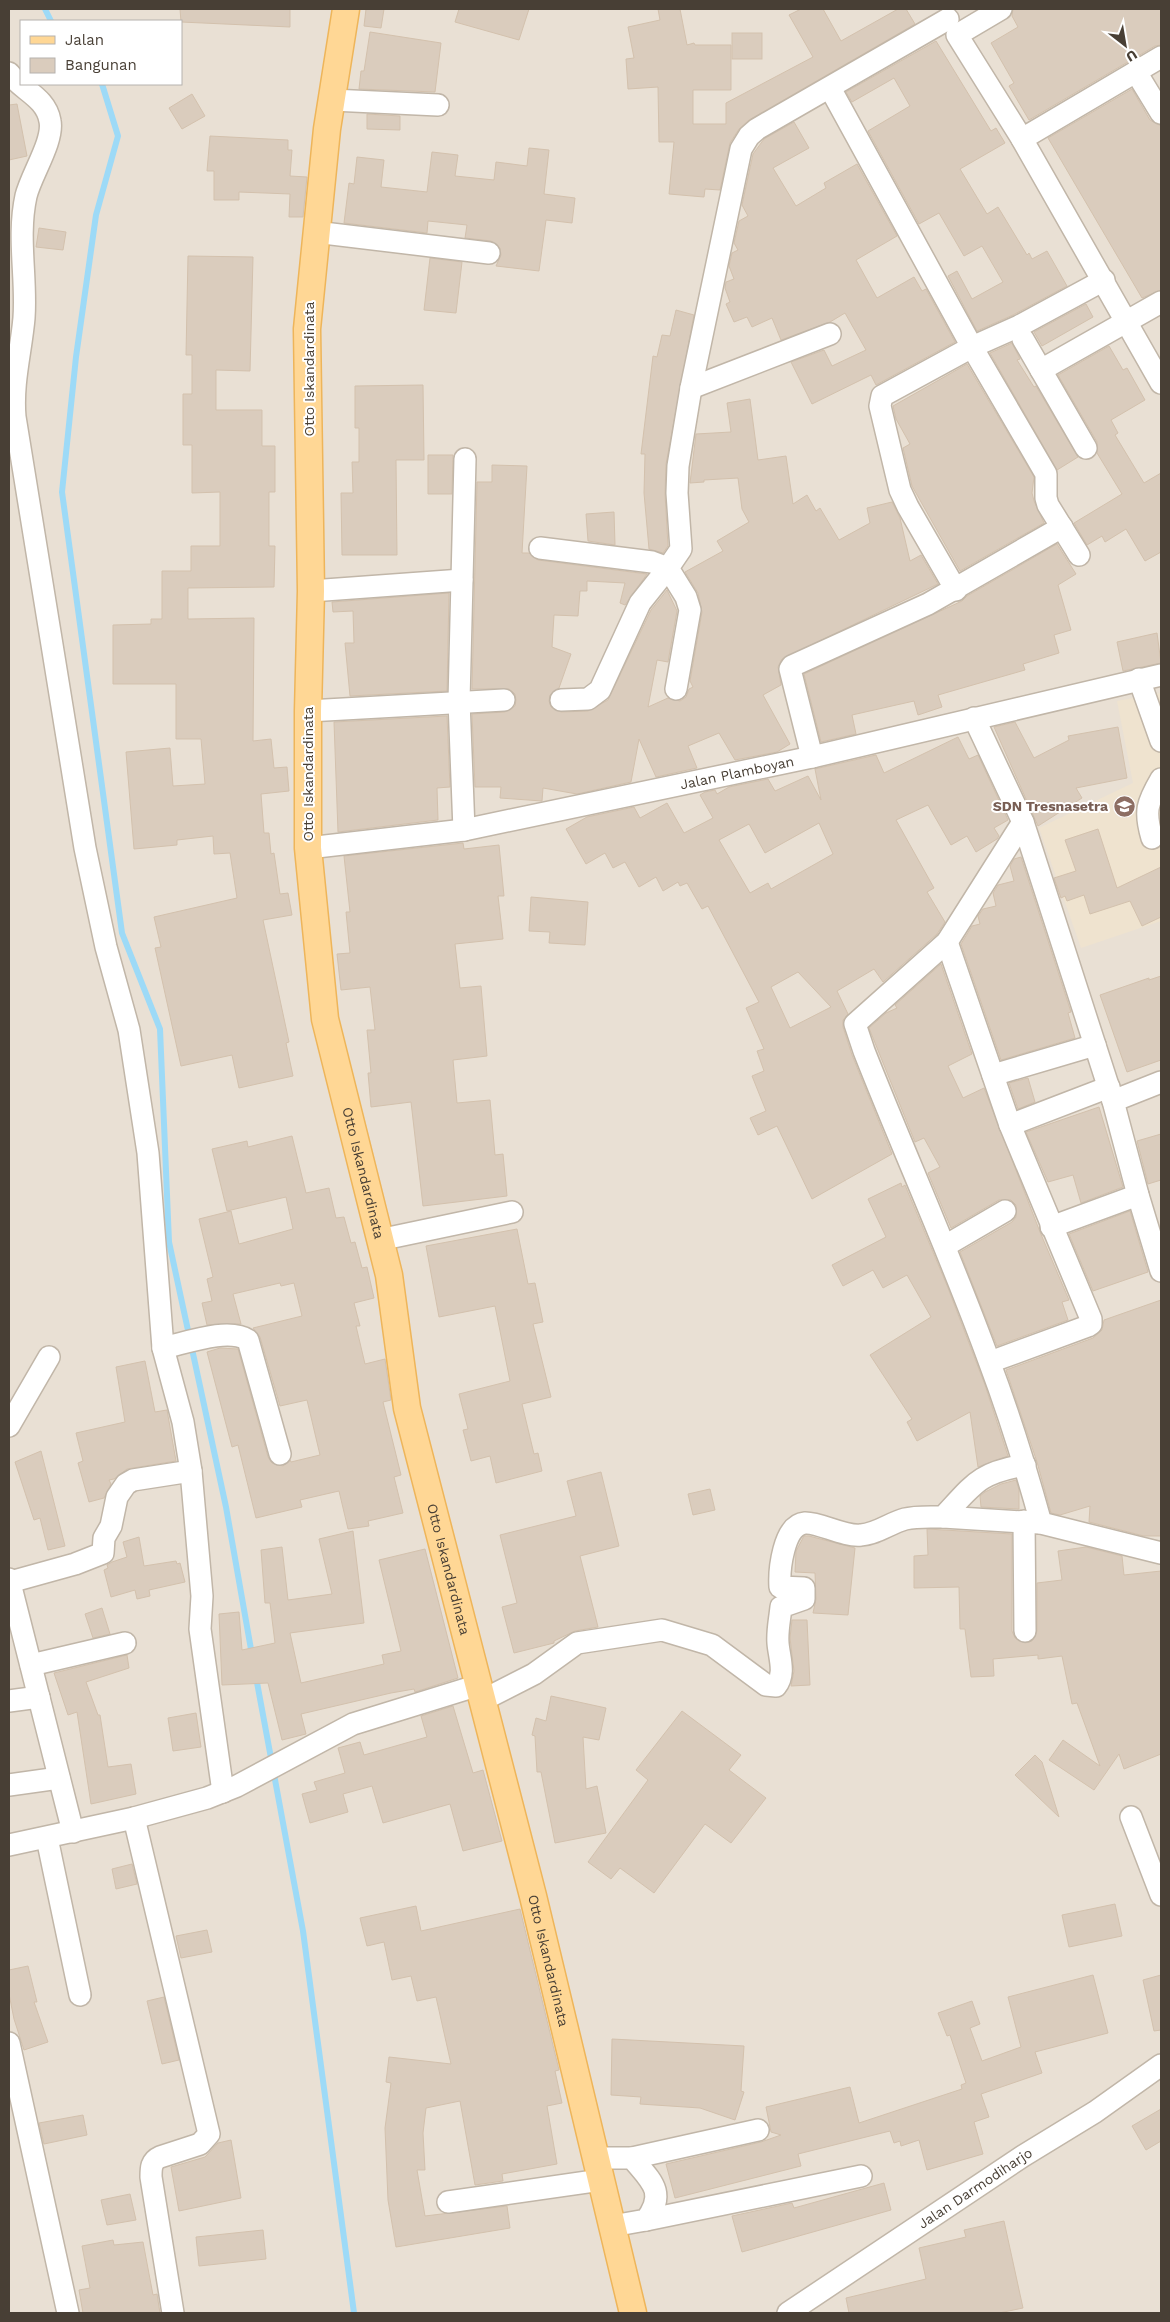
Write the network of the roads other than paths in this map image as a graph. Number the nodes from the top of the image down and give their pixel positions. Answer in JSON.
{"nodes":[{"id":1,"x":346,"y":9,"type":"edge"},
{"id":2,"x":1000,"y":9,"type":"edge"},
{"id":3,"x":949,"y":21,"type":"edge"},
{"id":4,"x":1161,"y":57,"type":"edge"},
{"id":5,"x":1136,"y":72,"type":"junction"},
{"id":6,"x":9,"y":73,"type":"edge"},
{"id":7,"x":20,"y":82,"type":"edge"},
{"id":8,"x":24,"y":85,"type":"edge"},
{"id":9,"x":830,"y":88,"type":"junction"},
{"id":10,"x":332,"y":100,"type":"junction"},
{"id":11,"x":438,"y":105,"type":"dead end"},
{"id":12,"x":1161,"y":113,"type":"edge"},
{"id":13,"x":1022,"y":139,"type":"junction"},
{"id":14,"x":315,"y":232,"type":"junction"},
{"id":15,"x":489,"y":253,"type":"dead end"},
{"id":16,"x":1104,"y":280,"type":"junction"},
{"id":17,"x":1161,"y":302,"type":"edge"},
{"id":18,"x":1127,"y":322,"type":"junction"},
{"id":19,"x":830,"y":334,"type":"dead end"},
{"id":20,"x":1023,"y":339,"type":"dead end"},
{"id":21,"x":972,"y":347,"type":"junction"},
{"id":22,"x":1041,"y":370,"type":"junction"},
{"id":23,"x":1161,"y":383,"type":"edge"},
{"id":24,"x":691,"y":388,"type":"junction"},
{"id":25,"x":1086,"y":448,"type":"dead end"},
{"id":26,"x":465,"y":459,"type":"dead end"},
{"id":27,"x":1062,"y":527,"type":"junction"},
{"id":28,"x":540,"y":548,"type":"dead end"},
{"id":29,"x":1079,"y":555,"type":"dead end"},
{"id":30,"x":668,"y":568,"type":"junction"},
{"id":31,"x":462,"y":580,"type":"junction"},
{"id":32,"x":956,"y":590,"type":"junction"},
{"id":33,"x":311,"y":591,"type":"junction"},
{"id":34,"x":1161,"y":675,"type":"edge"},
{"id":35,"x":1138,"y":679,"type":"junction"},
{"id":36,"x":676,"y":689,"type":"dead end"},
{"id":37,"x":504,"y":700,"type":"dead end"},
{"id":38,"x":561,"y":700,"type":"dead end"},
{"id":39,"x":459,"y":701,"type":"junction"},
{"id":40,"x":308,"y":711,"type":"junction"},
{"id":41,"x":974,"y":718,"type":"junction"},
{"id":42,"x":1161,"y":741,"type":"edge"},
{"id":43,"x":812,"y":757,"type":"junction"},
{"id":44,"x":1161,"y":779,"type":"edge"},
{"id":45,"x":1023,"y":822,"type":"junction"},
{"id":46,"x":464,"y":830,"type":"junction"},
{"id":47,"x":1152,"y":838,"type":"dead end"},
{"id":48,"x":308,"y":848,"type":"junction"},
{"id":49,"x":947,"y":942,"type":"junction"},
{"id":50,"x":1095,"y":1045,"type":"junction"},
{"id":51,"x":993,"y":1075,"type":"junction"},
{"id":52,"x":1161,"y":1082,"type":"edge"},
{"id":53,"x":1111,"y":1094,"type":"junction"},
{"id":54,"x":1010,"y":1125,"type":"junction"},
{"id":55,"x":1138,"y":1195,"type":"junction"},
{"id":56,"x":1005,"y":1211,"type":"dead end"},
{"id":57,"x":512,"y":1212,"type":"dead end"},
{"id":58,"x":1052,"y":1227,"type":"junction"},
{"id":59,"x":379,"y":1240,"type":"junction"},
{"id":60,"x":945,"y":1246,"type":"junction"},
{"id":61,"x":1161,"y":1271,"type":"edge"},
{"id":62,"x":173,"y":1346,"type":"junction"},
{"id":63,"x":49,"y":1358,"type":"dead end"},
{"id":64,"x":990,"y":1362,"type":"junction"},
{"id":65,"x":9,"y":1426,"type":"edge"},
{"id":66,"x":280,"y":1454,"type":"dead end"},
{"id":67,"x":1024,"y":1465,"type":"junction"},
{"id":68,"x":191,"y":1471,"type":"junction"},
{"id":69,"x":943,"y":1517,"type":"junction"},
{"id":70,"x":1033,"y":1522,"type":"junction"},
{"id":71,"x":1161,"y":1553,"type":"edge"},
{"id":72,"x":10,"y":1589,"type":"edge"},
{"id":73,"x":1025,"y":1631,"type":"dead end"},
{"id":74,"x":125,"y":1643,"type":"dead end"},
{"id":75,"x":31,"y":1665,"type":"junction"},
{"id":76,"x":481,"y":1693,"type":"junction"},
{"id":77,"x":39,"y":1697,"type":"junction"},
{"id":78,"x":9,"y":1701,"type":"edge"},
{"id":79,"x":59,"y":1778,"type":"junction"},
{"id":80,"x":9,"y":1785,"type":"edge"},
{"id":81,"x":230,"y":1789,"type":"junction"},
{"id":82,"x":1131,"y":1817,"type":"dead end"},
{"id":83,"x":134,"y":1818,"type":"junction"},
{"id":84,"x":73,"y":1832,"type":"junction"},
{"id":85,"x":46,"y":1838,"type":"junction"},
{"id":86,"x":9,"y":1845,"type":"edge"},
{"id":87,"x":1161,"y":1895,"type":"edge"},
{"id":88,"x":80,"y":1995,"type":"dead end"},
{"id":89,"x":9,"y":2043,"type":"edge"},
{"id":90,"x":1161,"y":2064,"type":"edge"},
{"id":91,"x":758,"y":2130,"type":"dead end"},
{"id":92,"x":632,"y":2158,"type":"junction"},
{"id":93,"x":599,"y":2169,"type":"junction"},
{"id":94,"x":861,"y":2176,"type":"dead end"},
{"id":95,"x":448,"y":2202,"type":"dead end"},
{"id":96,"x":646,"y":2220,"type":"junction"},
{"id":97,"x":612,"y":2226,"type":"junction"},
{"id":98,"x":68,"y":2313,"type":"edge"},
{"id":99,"x":173,"y":2313,"type":"edge"},
{"id":100,"x":633,"y":2313,"type":"edge"},
{"id":101,"x":788,"y":2313,"type":"edge"}],
"edges":[{"from":1,"to":10,"type":"main road","name":"Otto Iskandardinata"},
{"from":2,"to":3,"type":"street"},
{"from":3,"to":9,"type":"street"},
{"from":3,"to":13,"type":"street"},
{"from":4,"to":5,"type":"street"},
{"from":5,"to":12,"type":"street"},
{"from":5,"to":13,"type":"street"},
{"from":6,"to":7,"type":"street"},
{"from":8,"to":62,"type":"street"},
{"from":9,"to":21,"type":"street"},
{"from":9,"to":24,"type":"street"},
{"from":10,"to":11,"type":"street"},
{"from":10,"to":14,"type":"main road","name":"Otto Iskandardinata"},
{"from":13,"to":16,"type":"street"},
{"from":14,"to":15,"type":"street"},
{"from":14,"to":33,"type":"main road","name":"Otto Iskandardinata"},
{"from":16,"to":18,"type":"street"},
{"from":16,"to":21,"type":"street"},
{"from":17,"to":18,"type":"street"},
{"from":18,"to":22,"type":"street"},
{"from":18,"to":23,"type":"street"},
{"from":19,"to":24,"type":"street"},
{"from":20,"to":22,"type":"street"},
{"from":21,"to":27,"type":"street"},
{"from":21,"to":32,"type":"street"},
{"from":22,"to":25,"type":"street"},
{"from":24,"to":30,"type":"street"},
{"from":26,"to":31,"type":"street"},
{"from":27,"to":29,"type":"street"},
{"from":27,"to":32,"type":"street"},
{"from":28,"to":30,"type":"street"},
{"from":30,"to":36,"type":"street"},
{"from":30,"to":38,"type":"street"},
{"from":31,"to":33,"type":"street"},
{"from":31,"to":39,"type":"street"},
{"from":32,"to":43,"type":"street"},
{"from":33,"to":40,"type":"main road","name":"Otto Iskandardinata"},
{"from":34,"to":35,"type":"street","name":"Jalan Plamboyan"},
{"from":35,"to":41,"type":"street","name":"Jalan Plamboyan"},
{"from":35,"to":42,"type":"street"},
{"from":37,"to":39,"type":"street"},
{"from":39,"to":40,"type":"street"},
{"from":39,"to":46,"type":"street"},
{"from":40,"to":48,"type":"main road","name":"Otto Iskandardinata"},
{"from":41,"to":43,"type":"street","name":"Jalan Plamboyan"},
{"from":41,"to":45,"type":"street"},
{"from":43,"to":46,"type":"street","name":"Jalan Plamboyan"},
{"from":44,"to":47,"type":"street"},
{"from":45,"to":49,"type":"street"},
{"from":45,"to":50,"type":"street"},
{"from":46,"to":48,"type":"street","name":"Jalan Plamboyan"},
{"from":48,"to":59,"type":"main road","name":"Otto Iskandardinata"},
{"from":49,"to":51,"type":"street"},
{"from":49,"to":60,"type":"street"},
{"from":50,"to":51,"type":"street"},
{"from":50,"to":53,"type":"street"},
{"from":51,"to":54,"type":"street"},
{"from":52,"to":53,"type":"street"},
{"from":53,"to":54,"type":"street"},
{"from":53,"to":55,"type":"street"},
{"from":54,"to":58,"type":"street"},
{"from":55,"to":58,"type":"street"},
{"from":55,"to":61,"type":"street"},
{"from":56,"to":60,"type":"street"},
{"from":57,"to":59,"type":"street"},
{"from":58,"to":64,"type":"street"},
{"from":59,"to":76,"type":"main road","name":"Otto Iskandardinata"},
{"from":60,"to":64,"type":"street"},
{"from":62,"to":66,"type":"street"},
{"from":62,"to":68,"type":"street"},
{"from":63,"to":65,"type":"street"},
{"from":64,"to":67,"type":"street"},
{"from":67,"to":69,"type":"street"},
{"from":67,"to":70,"type":"street"},
{"from":68,"to":72,"type":"street"},
{"from":68,"to":81,"type":"street"},
{"from":69,"to":70,"type":"street"},
{"from":69,"to":76,"type":"street"},
{"from":70,"to":71,"type":"street"},
{"from":70,"to":73,"type":"street"},
{"from":72,"to":75,"type":"street"},
{"from":74,"to":75,"type":"street"},
{"from":75,"to":77,"type":"street"},
{"from":76,"to":81,"type":"street"},
{"from":76,"to":93,"type":"main road","name":"Otto Iskandardinata"},
{"from":77,"to":78,"type":"street"},
{"from":77,"to":79,"type":"street"},
{"from":79,"to":80,"type":"street"},
{"from":79,"to":84,"type":"street"},
{"from":81,"to":83,"type":"street"},
{"from":82,"to":87,"type":"street"},
{"from":83,"to":84,"type":"street"},
{"from":83,"to":99,"type":"street"},
{"from":84,"to":85,"type":"street"},
{"from":85,"to":86,"type":"street"},
{"from":85,"to":88,"type":"street"},
{"from":89,"to":98,"type":"street"},
{"from":90,"to":101,"type":"street","name":"Jalan Darmodiharjo"},
{"from":91,"to":92,"type":"street"},
{"from":92,"to":93,"type":"street"},
{"from":92,"to":96,"type":"street"},
{"from":93,"to":95,"type":"street"},
{"from":93,"to":97,"type":"main road","name":"Otto Iskandardinata"},
{"from":94,"to":96,"type":"street"},
{"from":96,"to":97,"type":"street"},
{"from":97,"to":100,"type":"main road","name":"Otto Iskandardinata"}]}
